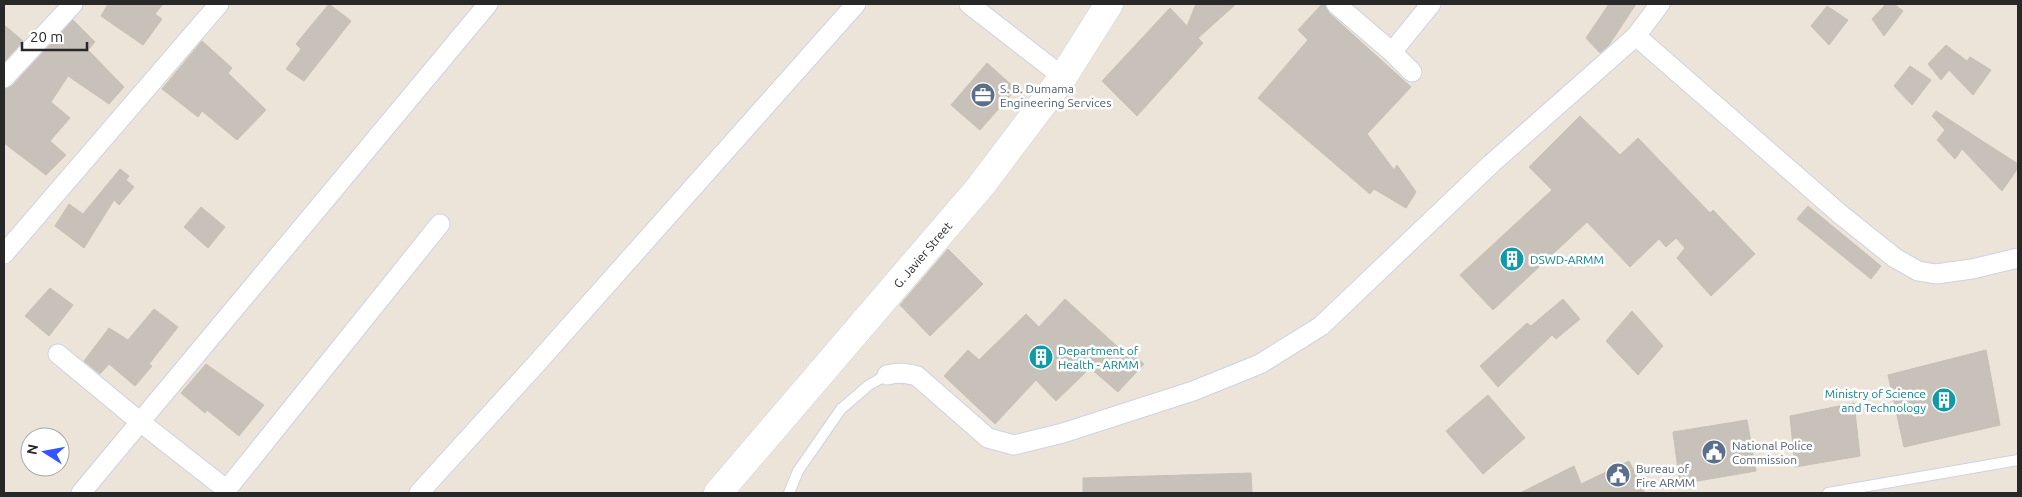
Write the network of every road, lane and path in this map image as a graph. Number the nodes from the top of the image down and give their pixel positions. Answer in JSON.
{"nodes":[{"id":1,"x":73,"y":4,"type":"edge"},
{"id":2,"x":219,"y":4,"type":"edge"},
{"id":3,"x":488,"y":4,"type":"edge"},
{"id":4,"x":856,"y":4,"type":"edge"},
{"id":5,"x":970,"y":4,"type":"edge"},
{"id":6,"x":1108,"y":4,"type":"edge"},
{"id":7,"x":1336,"y":4,"type":"edge"},
{"id":8,"x":1431,"y":4,"type":"edge"},
{"id":9,"x":1656,"y":5,"type":"edge"},
{"id":10,"x":1636,"y":36,"type":"junction"},
{"id":11,"x":1392,"y":52,"type":"junction"},
{"id":12,"x":1412,"y":72,"type":"dead end"},
{"id":13,"x":1063,"y":77,"type":"junction"},
{"id":14,"x":4,"y":78,"type":"edge"},
{"id":15,"x":440,"y":224,"type":"dead end"},
{"id":16,"x":4,"y":254,"type":"edge"},
{"id":17,"x":2018,"y":258,"type":"edge"},
{"id":18,"x":58,"y":354,"type":"dead end"},
{"id":19,"x":887,"y":375,"type":"joint"},
{"id":20,"x":139,"y":421,"type":"junction"},
{"id":21,"x":2018,"y":460,"type":"edge"},
{"id":22,"x":226,"y":492,"type":"edge"},
{"id":23,"x":81,"y":493,"type":"edge"},
{"id":24,"x":419,"y":493,"type":"edge"},
{"id":25,"x":718,"y":493,"type":"edge"},
{"id":26,"x":789,"y":493,"type":"edge"},
{"id":27,"x":1828,"y":493,"type":"edge"}],
"edges":[{"from":1,"to":14,"type":"street"},
{"from":2,"to":16,"type":"street"},
{"from":3,"to":20,"type":"street"},
{"from":4,"to":24,"type":"street"},
{"from":5,"to":13,"type":"street"},
{"from":6,"to":13,"type":"street","name":"G. Javier Street"},
{"from":7,"to":11,"type":"street"},
{"from":8,"to":11,"type":"street"},
{"from":9,"to":10,"type":"street"},
{"from":10,"to":17,"type":"street"},
{"from":10,"to":19,"type":"street"},
{"from":11,"to":12,"type":"street"},
{"from":13,"to":25,"type":"street","name":"G. Javier Street"},
{"from":15,"to":22,"type":"street"},
{"from":18,"to":20,"type":"street"},
{"from":19,"to":26,"type":"lane"},
{"from":20,"to":22,"type":"street"},
{"from":20,"to":23,"type":"street"},
{"from":21,"to":27,"type":"lane"}]}
